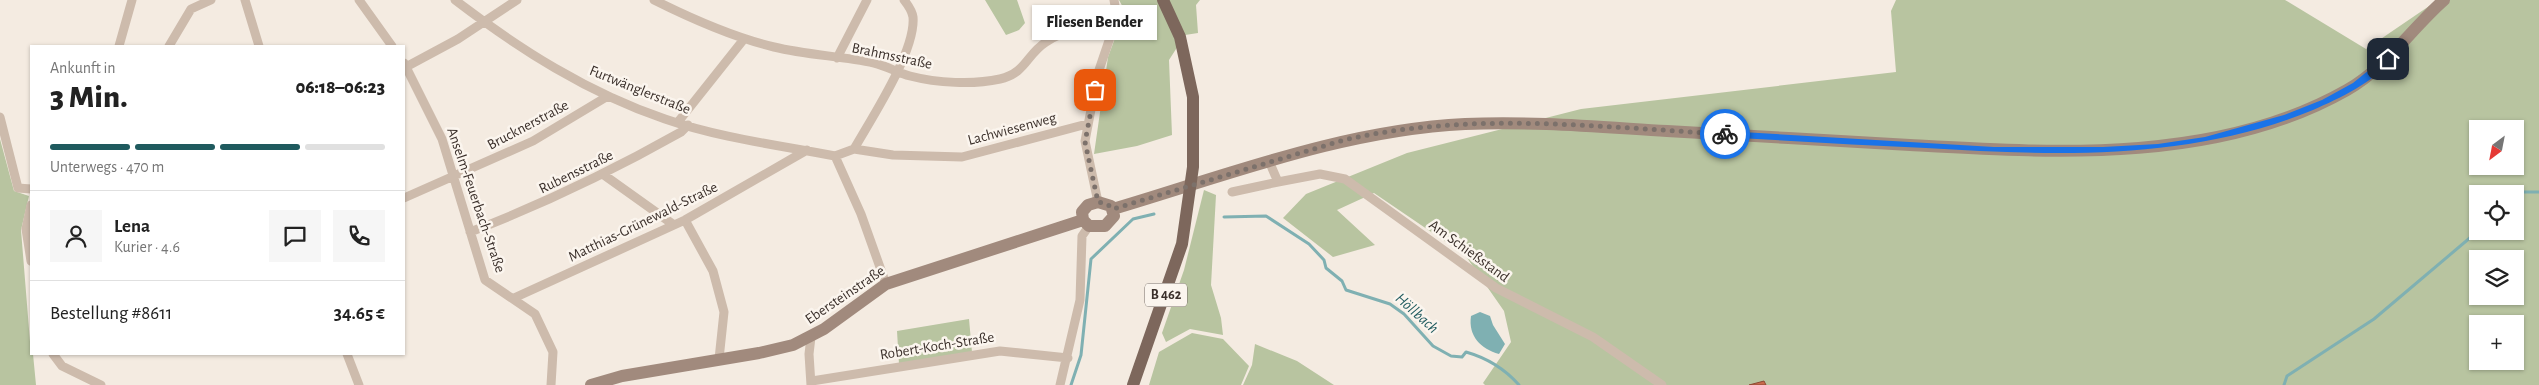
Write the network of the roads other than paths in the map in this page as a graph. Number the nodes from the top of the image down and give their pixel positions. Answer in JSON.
{"nodes":[{"id":1,"x":132,"y":0,"type":"edge"},
{"id":2,"x":210,"y":0,"type":"edge"},
{"id":3,"x":245,"y":0,"type":"edge"},
{"id":4,"x":359,"y":0,"type":"edge"},
{"id":5,"x":455,"y":0,"type":"edge"},
{"id":6,"x":517,"y":0,"type":"edge"},
{"id":7,"x":654,"y":0,"type":"edge"},
{"id":8,"x":867,"y":0,"type":"edge"},
{"id":9,"x":904,"y":0,"type":"edge"},
{"id":10,"x":1114,"y":0,"type":"edge"},
{"id":11,"x":1163,"y":0,"type":"edge"},
{"id":12,"x":2444,"y":0,"type":"edge"},
{"id":13,"x":484,"y":23,"type":"junction"},
{"id":14,"x":1115,"y":27,"type":"junction"},
{"id":15,"x":744,"y":39,"type":"junction"},
{"id":16,"x":118,"y":45,"type":"edge"},
{"id":17,"x":170,"y":45,"type":"edge"},
{"id":18,"x":260,"y":45,"type":"edge"},
{"id":19,"x":391,"y":45,"type":"edge"},
{"id":20,"x":837,"y":58,"type":"junction"},
{"id":21,"x":405,"y":65,"type":"edge"},
{"id":22,"x":405,"y":68,"type":"edge"},
{"id":23,"x":897,"y":71,"type":"junction"},
{"id":24,"x":608,"y":96,"type":"junction"},
{"id":25,"x":0,"y":117,"type":"edge"},
{"id":26,"x":678,"y":122,"type":"junction"},
{"id":27,"x":1087,"y":124,"type":"junction"},
{"id":28,"x":688,"y":125,"type":"junction"},
{"id":29,"x":854,"y":149,"type":"junction"},
{"id":30,"x":807,"y":150,"type":"junction"},
{"id":31,"x":836,"y":156,"type":"junction"},
{"id":32,"x":1269,"y":161,"type":"junction"},
{"id":33,"x":604,"y":175,"type":"junction"},
{"id":34,"x":453,"y":178,"type":"junction"},
{"id":35,"x":1278,"y":182,"type":"junction"},
{"id":36,"x":30,"y":189,"type":"edge"},
{"id":37,"x":1232,"y":192,"type":"dead end"},
{"id":38,"x":405,"y":198,"type":"edge"},
{"id":39,"x":1098,"y":202,"type":"junction"},
{"id":40,"x":1113,"y":209,"type":"junction"},
{"id":41,"x":30,"y":210,"type":"edge"},
{"id":42,"x":685,"y":220,"type":"junction"},
{"id":43,"x":1086,"y":223,"type":"junction"},
{"id":44,"x":674,"y":225,"type":"junction"},
{"id":45,"x":470,"y":232,"type":"junction"},
{"id":46,"x":30,"y":255,"type":"edge"},
{"id":47,"x":886,"y":284,"type":"junction"},
{"id":48,"x":514,"y":298,"type":"junction"},
{"id":49,"x":811,"y":337,"type":"junction"},
{"id":50,"x":54,"y":355,"type":"edge"},
{"id":51,"x":347,"y":355,"type":"edge"},
{"id":52,"x":1068,"y":358,"type":"junction"},
{"id":53,"x":719,"y":359,"type":"junction"},
{"id":54,"x":622,"y":381,"type":"edge"},
{"id":55,"x":811,"y":383,"type":"edge"},
{"id":56,"x":101,"y":385,"type":"edge"},
{"id":57,"x":359,"y":385,"type":"edge"},
{"id":58,"x":551,"y":385,"type":"edge"},
{"id":59,"x":591,"y":385,"type":"edge"},
{"id":60,"x":1060,"y":385,"type":"edge"},
{"id":61,"x":1133,"y":385,"type":"edge"},
{"id":62,"x":1662,"y":385,"type":"edge"}],
"edges":[{"from":1,"to":16,"type":"street"},
{"from":2,"to":17,"type":"street"},
{"from":3,"to":18,"type":"street"},
{"from":4,"to":19,"type":"street"},
{"from":5,"to":13,"type":"street","name":"Furtwänglerstraße"},
{"from":6,"to":13,"type":"street"},
{"from":7,"to":15,"type":"street","name":"Brahmsstraße"},
{"from":8,"to":20,"type":"street"},
{"from":9,"to":23,"type":"street"},
{"from":10,"to":14,"type":"street"},
{"from":11,"to":61,"type":"main road","number":"B 462"},
{"from":12,"to":32,"type":"street"},
{"from":13,"to":21,"type":"street"},
{"from":13,"to":24,"type":"street","name":"Furtwänglerstraße"},
{"from":14,"to":23,"type":"street","name":"Brahmsstraße"},
{"from":14,"to":27,"type":"street"},
{"from":15,"to":20,"type":"street","name":"Brahmsstraße"},
{"from":15,"to":26,"type":"street"},
{"from":20,"to":23,"type":"street","name":"Brahmsstraße"},
{"from":22,"to":34,"type":"street","name":"Anselm-Feuerbach-Straße"},
{"from":23,"to":29,"type":"street"},
{"from":24,"to":26,"type":"street","name":"Furtwänglerstraße"},
{"from":24,"to":34,"type":"street","name":"Brucknerstraße"},
{"from":25,"to":36,"type":"street"},
{"from":26,"to":28,"type":"street","name":"Furtwänglerstraße"},
{"from":27,"to":29,"type":"street","name":"Lachwiesenweg"},
{"from":27,"to":39,"type":"street"},
{"from":28,"to":30,"type":"street","name":"Furtwänglerstraße"},
{"from":28,"to":33,"type":"street","name":"Rubensstraße"},
{"from":29,"to":31,"type":"street"},
{"from":30,"to":31,"type":"street","name":"Furtwänglerstraße"},
{"from":30,"to":42,"type":"street","name":"Matthias-Grünewald-Straße"},
{"from":31,"to":47,"type":"street"},
{"from":32,"to":35,"type":"street"},
{"from":32,"to":40,"type":"street"},
{"from":33,"to":44,"type":"street"},
{"from":33,"to":45,"type":"street","name":"Rubensstraße"},
{"from":34,"to":38,"type":"street","name":"Brucknerstraße"},
{"from":34,"to":45,"type":"street","name":"Anselm-Feuerbach-Straße"},
{"from":35,"to":37,"type":"street","name":"Am Schießstand"},
{"from":35,"to":62,"type":"street","name":"Am Schießstand"},
{"from":39,"to":40,"type":"street"},
{"from":39,"to":43,"type":"street"},
{"from":40,"to":43,"type":"street","name":"Ebersteinstraße"},
{"from":41,"to":46,"type":"street"},
{"from":42,"to":44,"type":"street","name":"Matthias-Grünewald-Straße"},
{"from":42,"to":53,"type":"street"},
{"from":43,"to":47,"type":"street","name":"Ebersteinstraße"},
{"from":43,"to":52,"type":"street"},
{"from":44,"to":48,"type":"street","name":"Matthias-Grünewald-Straße"},
{"from":45,"to":48,"type":"street","name":"Anselm-Feuerbach-Straße"},
{"from":47,"to":49,"type":"street","name":"Ebersteinstraße"},
{"from":48,"to":58,"type":"street","name":"Anselm-Feuerbach-Straße"},
{"from":49,"to":53,"type":"street","name":"Ebersteinstraße"},
{"from":49,"to":55,"type":"street"},
{"from":50,"to":56,"type":"street"},
{"from":51,"to":57,"type":"street"},
{"from":52,"to":55,"type":"street","name":"Robert-Koch-Straße"},
{"from":52,"to":60,"type":"street"},
{"from":53,"to":54,"type":"street","name":"Ebersteinstraße"},
{"from":54,"to":59,"type":"street","name":"Ebersteinstraße"}]}
